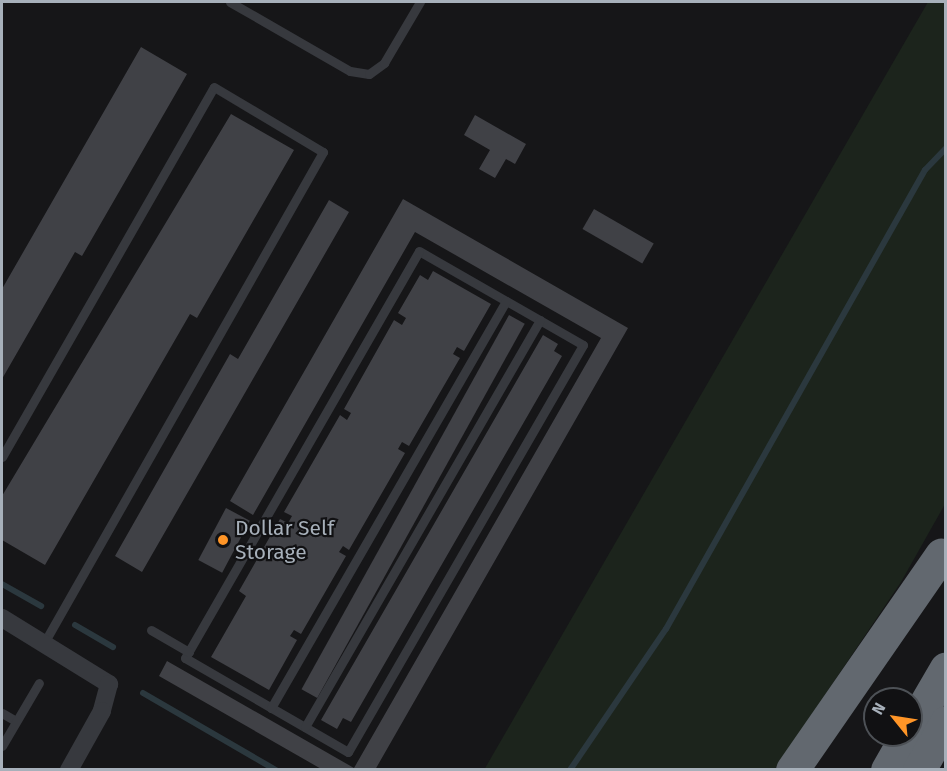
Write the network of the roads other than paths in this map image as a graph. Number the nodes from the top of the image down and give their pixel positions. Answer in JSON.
{"nodes":[{"id":1,"x":230,"y":2,"type":"edge"},
{"id":2,"x":420,"y":2,"type":"edge"},
{"id":3,"x":506,"y":300,"type":"junction"},
{"id":4,"x":540,"y":320,"type":"junction"},
{"id":5,"x":2,"y":457,"type":"edge"},
{"id":6,"x":943,"y":551,"type":"edge"},
{"id":7,"x":2,"y":618,"type":"edge"},
{"id":8,"x":151,"y":630,"type":"dead end"},
{"id":9,"x":44,"y":643,"type":"junction"},
{"id":10,"x":189,"y":652,"type":"junction"},
{"id":11,"x":945,"y":668,"type":"edge"},
{"id":12,"x":39,"y":682,"type":"dead end"},
{"id":13,"x":923,"y":707,"type":"edge"},
{"id":14,"x":271,"y":708,"type":"junction"},
{"id":15,"x":2,"y":713,"type":"edge"},
{"id":16,"x":16,"y":721,"type":"junction"},
{"id":17,"x":945,"y":722,"type":"edge"},
{"id":18,"x":305,"y":727,"type":"junction"},
{"id":19,"x":2,"y":746,"type":"edge"},
{"id":20,"x":900,"y":747,"type":"edge"},
{"id":21,"x":69,"y":770,"type":"edge"},
{"id":22,"x":792,"y":770,"type":"edge"},
{"id":23,"x":817,"y":770,"type":"edge"},
{"id":24,"x":887,"y":770,"type":"edge"},
{"id":25,"x":919,"y":770,"type":"edge"}],
"edges":[{"from":1,"to":2,"type":"lane"},
{"from":3,"to":4,"type":"lane"},
{"from":3,"to":10,"type":"lane"},
{"from":3,"to":14,"type":"lane"},
{"from":4,"to":18,"type":"lane"},
{"from":4,"to":18,"type":"lane"},
{"from":5,"to":9,"type":"lane"},
{"from":6,"to":22,"type":"highway"},
{"from":6,"to":23,"type":"highway"},
{"from":7,"to":9,"type":"street"},
{"from":8,"to":10,"type":"lane"},
{"from":9,"to":21,"type":"street"},
{"from":10,"to":14,"type":"lane"},
{"from":11,"to":13,"type":"highway"},
{"from":12,"to":16,"type":"lane"},
{"from":14,"to":18,"type":"lane"},
{"from":15,"to":16,"type":"lane"},
{"from":16,"to":19,"type":"lane"},
{"from":17,"to":25,"type":"highway"},
{"from":20,"to":24,"type":"highway"}]}
